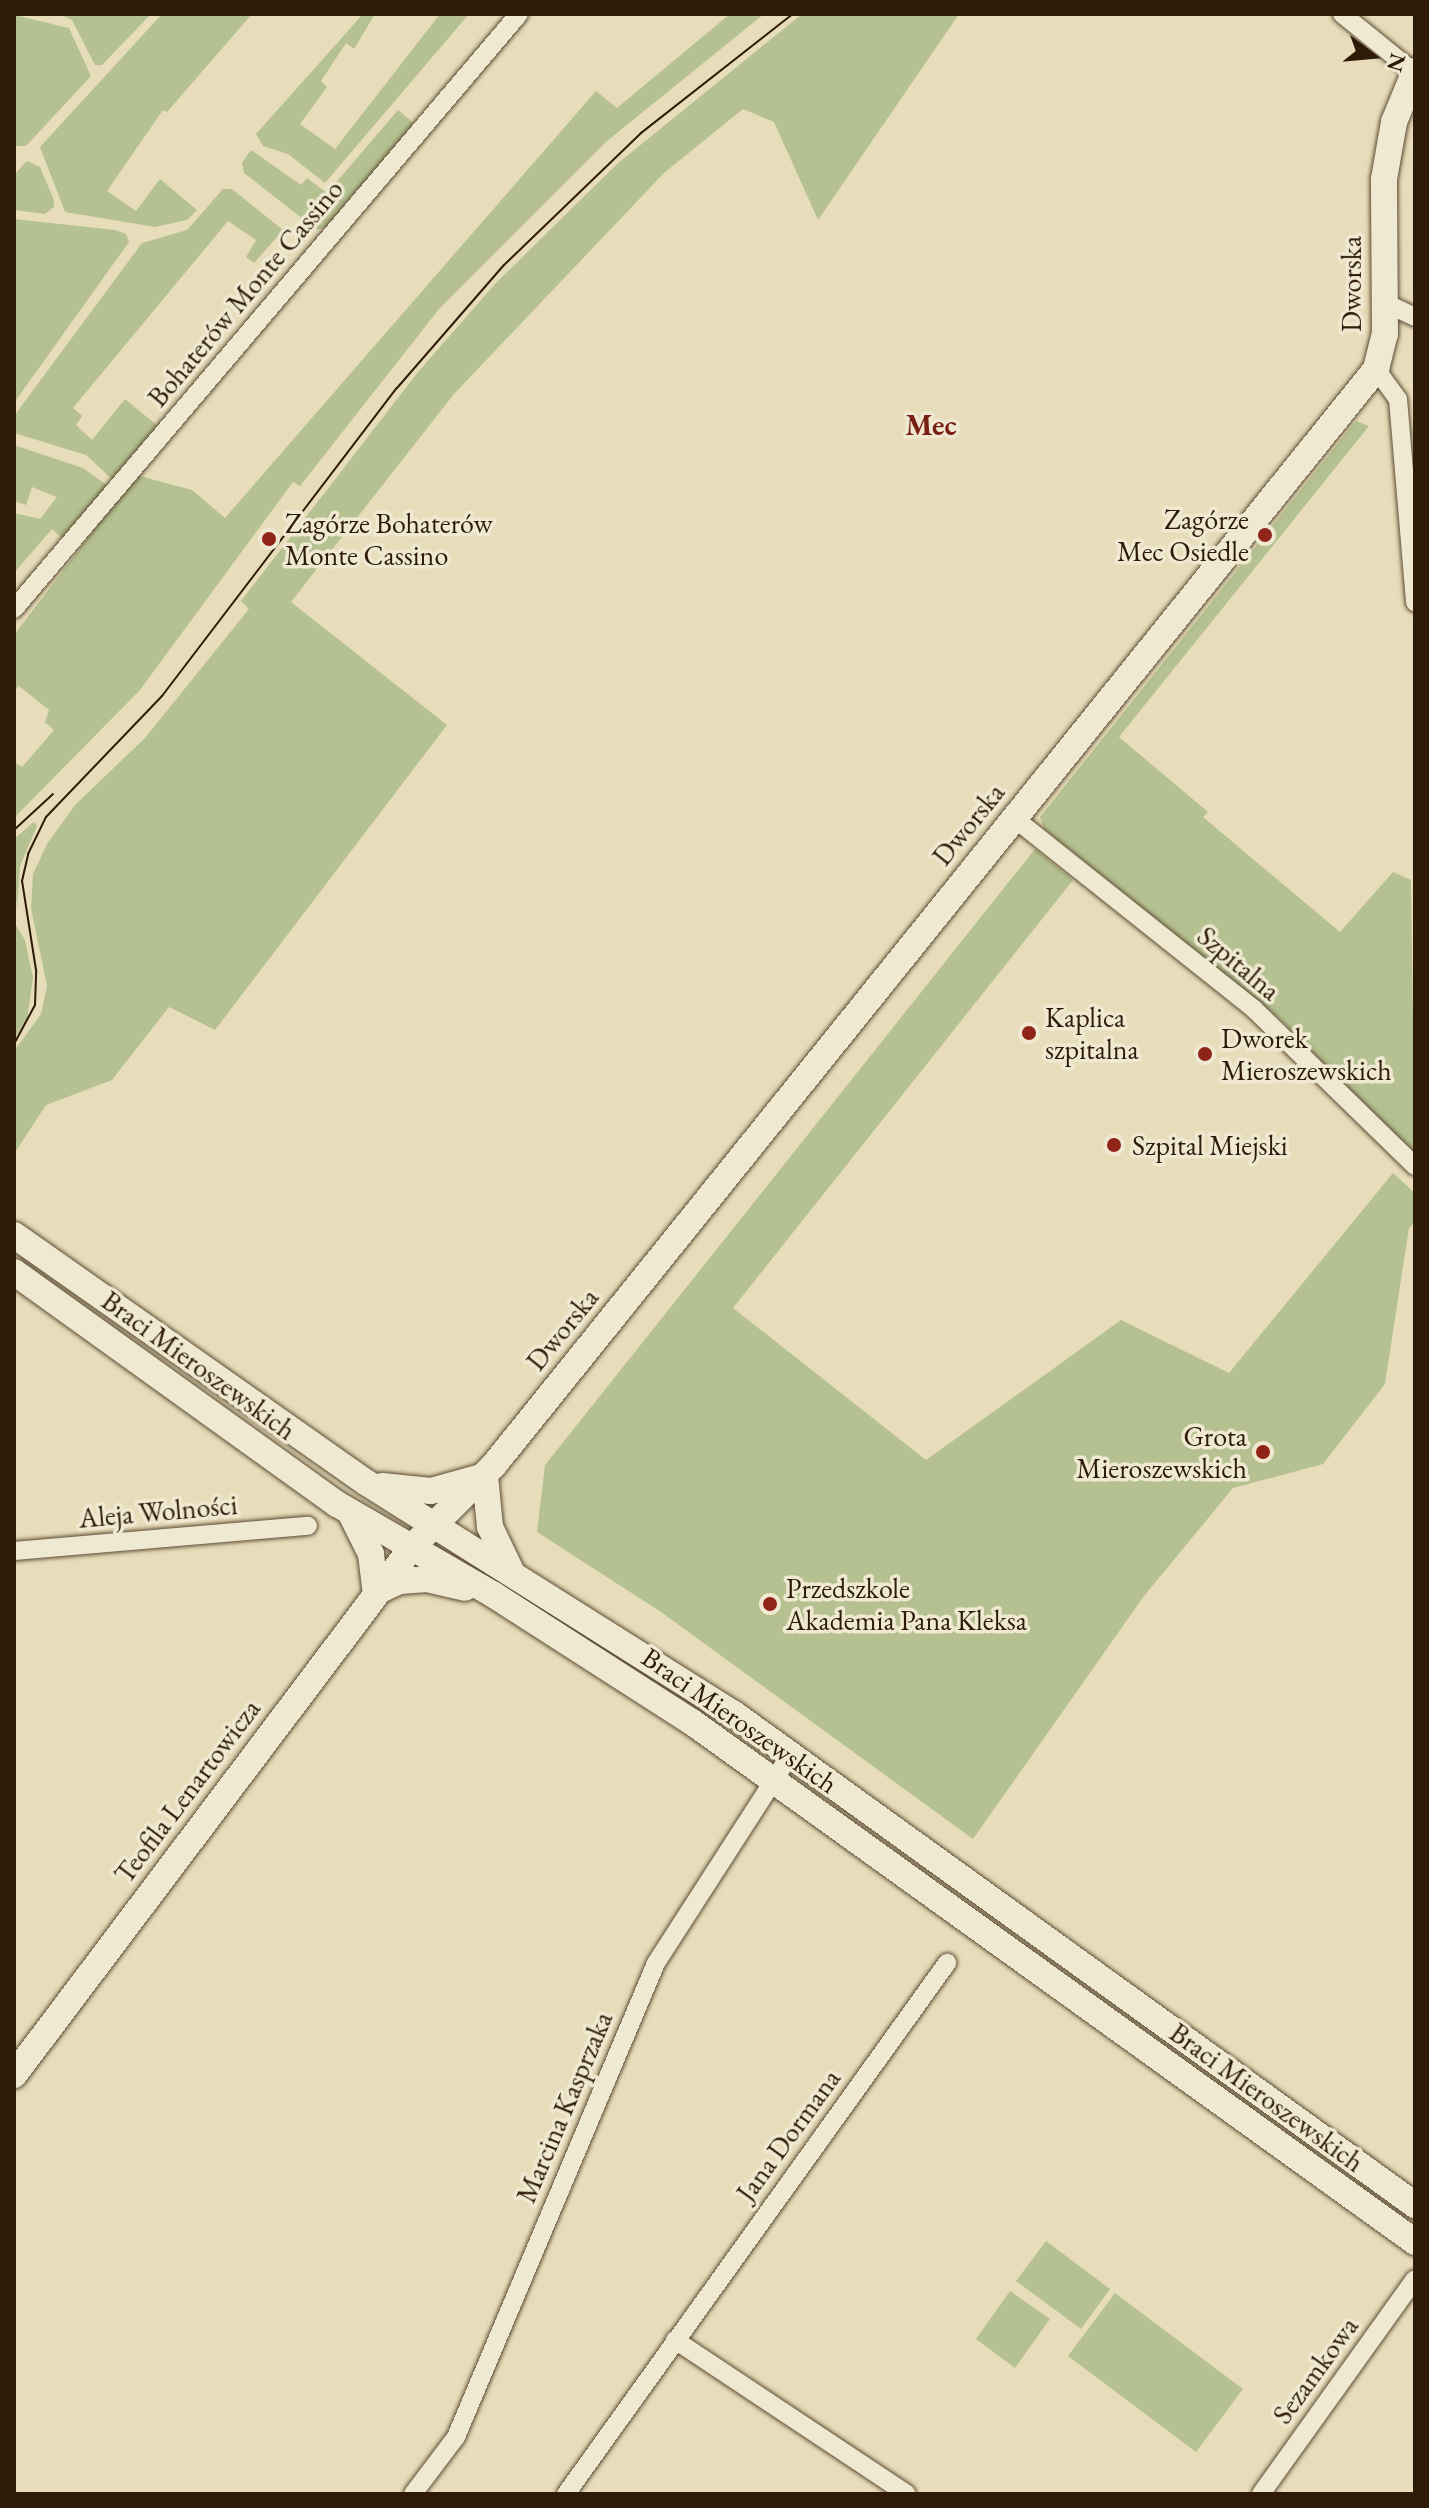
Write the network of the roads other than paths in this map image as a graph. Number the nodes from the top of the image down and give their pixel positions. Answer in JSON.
{"nodes":[{"id":1,"x":519,"y":14,"type":"edge"},
{"id":2,"x":1342,"y":14,"type":"edge"},
{"id":3,"x":1415,"y":71,"type":"edge"},
{"id":4,"x":1385,"y":303,"type":"junction"},
{"id":5,"x":1415,"y":317,"type":"edge"},
{"id":6,"x":1376,"y":369,"type":"junction"},
{"id":7,"x":1415,"y":602,"type":"edge"},
{"id":8,"x":14,"y":609,"type":"edge"},
{"id":9,"x":1014,"y":818,"type":"junction"},
{"id":10,"x":1415,"y":1166,"type":"edge"},
{"id":11,"x":14,"y":1235,"type":"edge"},
{"id":12,"x":14,"y":1272,"type":"edge"},
{"id":13,"x":485,"y":1476,"type":"junction"},
{"id":14,"x":367,"y":1483,"type":"junction"},
{"id":15,"x":350,"y":1512,"type":"junction"},
{"id":16,"x":436,"y":1524,"type":"junction"},
{"id":17,"x":308,"y":1526,"type":"dead end"},
{"id":18,"x":412,"y":1547,"type":"junction"},
{"id":19,"x":14,"y":1551,"type":"edge"},
{"id":20,"x":510,"y":1569,"type":"junction"},
{"id":21,"x":376,"y":1592,"type":"junction"},
{"id":22,"x":494,"y":1595,"type":"junction"},
{"id":23,"x":790,"y":1755,"type":"junction"},
{"id":24,"x":772,"y":1781,"type":"junction"},
{"id":25,"x":947,"y":1963,"type":"dead end"},
{"id":26,"x":14,"y":2075,"type":"edge"},
{"id":27,"x":1415,"y":2205,"type":"edge"},
{"id":28,"x":1415,"y":2242,"type":"edge"},
{"id":29,"x":1415,"y":2279,"type":"edge"},
{"id":30,"x":675,"y":2340,"type":"junction"},
{"id":31,"x":413,"y":2494,"type":"edge"},
{"id":32,"x":566,"y":2494,"type":"edge"},
{"id":33,"x":907,"y":2494,"type":"edge"},
{"id":34,"x":1261,"y":2494,"type":"edge"}],
"edges":[{"from":1,"to":8,"type":"street","name":"Bohaterów Monte Cassino"},
{"from":2,"to":3,"type":"street"},
{"from":3,"to":4,"type":"main road","name":"Dworska"},
{"from":4,"to":5,"type":"street"},
{"from":4,"to":6,"type":"main road","name":"Dworska"},
{"from":6,"to":7,"type":"street"},
{"from":6,"to":9,"type":"main road","name":"Dworska"},
{"from":9,"to":10,"type":"street","name":"Szpitalna"},
{"from":9,"to":13,"type":"main road","name":"Dworska"},
{"from":11,"to":14,"type":"main road","name":"Braci Mieroszewskich"},
{"from":12,"to":15,"type":"main road","name":"Braci Mieroszewskich"},
{"from":13,"to":14,"type":"main road"},
{"from":13,"to":16,"type":"main road","name":"Dworska"},
{"from":13,"to":20,"type":"main road"},
{"from":14,"to":16,"type":"main road","name":"Braci Mieroszewskich"},
{"from":15,"to":18,"type":"main road","name":"Braci Mieroszewskich"},
{"from":15,"to":21,"type":"main road"},
{"from":16,"to":18,"type":"main road","name":"Dworska"},
{"from":16,"to":20,"type":"main road","name":"Braci Mieroszewskich"},
{"from":17,"to":19,"type":"street","name":"Aleja Wolności"},
{"from":18,"to":21,"type":"main road","name":"Teofila Lenartowicza"},
{"from":18,"to":22,"type":"main road","name":"Braci Mieroszewskich"},
{"from":20,"to":23,"type":"main road","name":"Braci Mieroszewskich"},
{"from":21,"to":22,"type":"main road"},
{"from":21,"to":26,"type":"main road","name":"Teofila Lenartowicza"},
{"from":22,"to":24,"type":"main road","name":"Braci Mieroszewskich"},
{"from":23,"to":24,"type":"street","name":"Marcina Kasprzaka"},
{"from":23,"to":27,"type":"main road","name":"Braci Mieroszewskich"},
{"from":24,"to":28,"type":"main road","name":"Braci Mieroszewskich"},
{"from":24,"to":31,"type":"street","name":"Marcina Kasprzaka"},
{"from":25,"to":30,"type":"street","name":"Jana Dormana"},
{"from":29,"to":34,"type":"street","name":"Sezamkowa"},
{"from":30,"to":32,"type":"street","name":"Jana Dormana"},
{"from":30,"to":33,"type":"street"}]}
